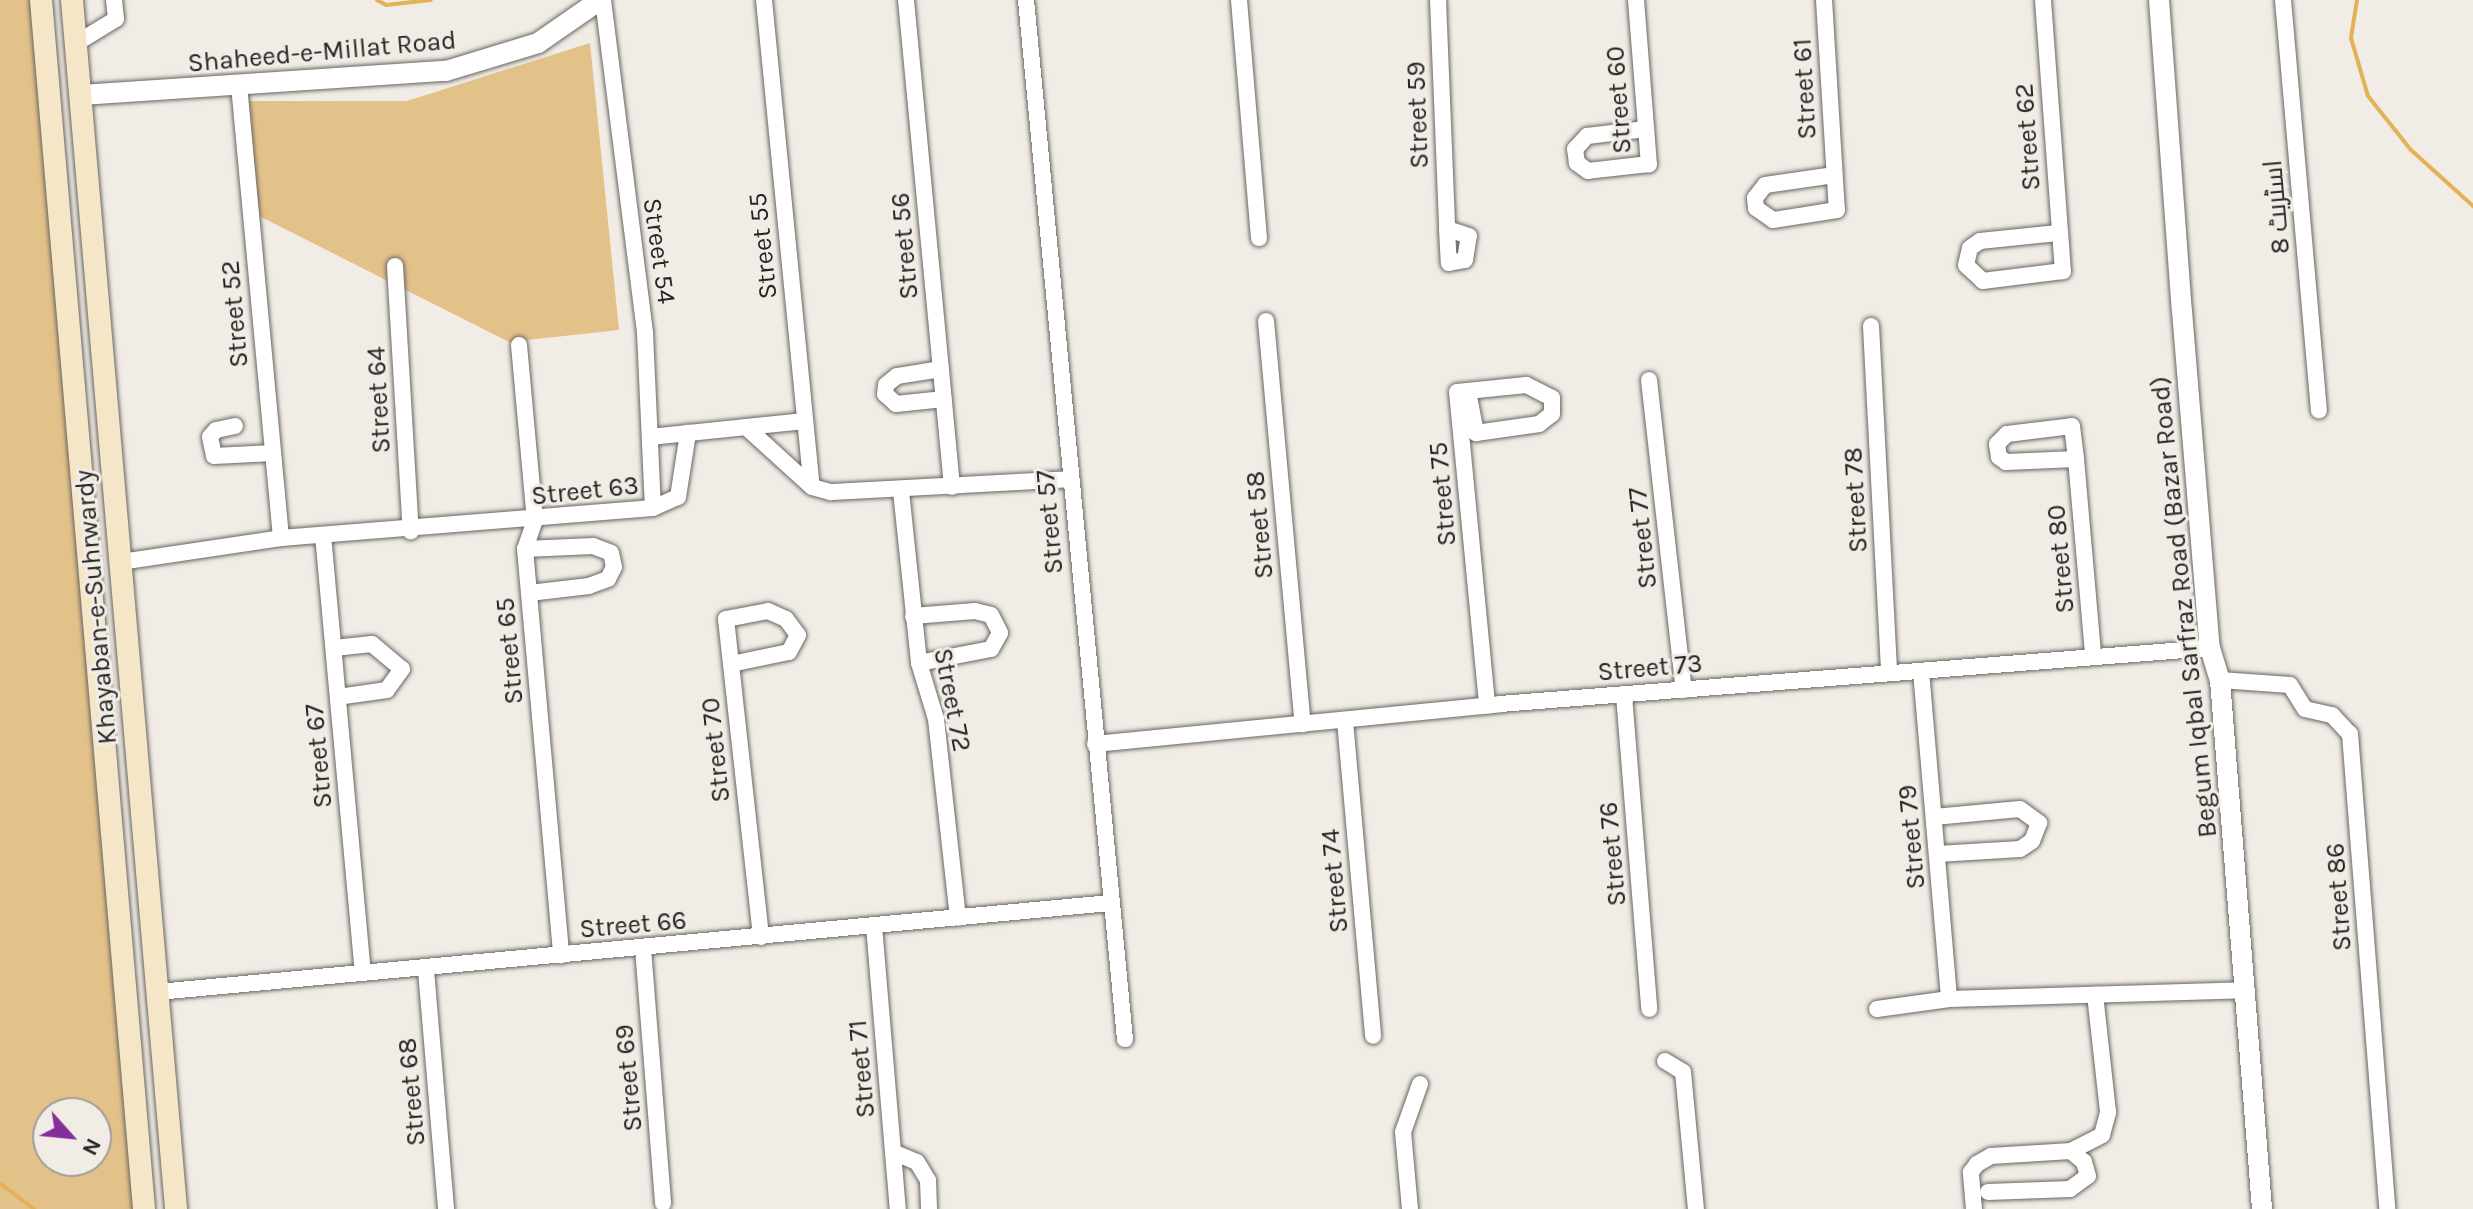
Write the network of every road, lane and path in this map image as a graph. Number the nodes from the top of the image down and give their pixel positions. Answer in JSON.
{"nodes":[{"id":1,"x":41,"y":0,"type":"edge"},
{"id":2,"x":72,"y":0,"type":"edge"},
{"id":3,"x":114,"y":0,"type":"edge"},
{"id":4,"x":602,"y":0,"type":"edge"},
{"id":5,"x":764,"y":0,"type":"edge"},
{"id":6,"x":906,"y":0,"type":"edge"},
{"id":7,"x":1026,"y":0,"type":"edge"},
{"id":8,"x":1239,"y":0,"type":"edge"},
{"id":9,"x":1438,"y":0,"type":"edge"},
{"id":10,"x":1636,"y":0,"type":"edge"},
{"id":11,"x":1824,"y":0,"type":"edge"},
{"id":12,"x":2043,"y":0,"type":"edge"},
{"id":13,"x":2159,"y":0,"type":"edge"},
{"id":14,"x":2283,"y":0,"type":"edge"},
{"id":15,"x":75,"y":44,"type":"junction"},
{"id":16,"x":239,"y":85,"type":"junction"},
{"id":17,"x":80,"y":95,"type":"junction"},
{"id":18,"x":1646,"y":129,"type":"junction"},
{"id":19,"x":1834,"y":175,"type":"junction"},
{"id":20,"x":1447,"y":229,"type":"dead end"},
{"id":21,"x":2058,"y":233,"type":"junction"},
{"id":22,"x":1259,"y":238,"type":"dead end"},
{"id":23,"x":90,"y":244,"type":"junction"},
{"id":24,"x":61,"y":246,"type":"junction"},
{"id":25,"x":395,"y":266,"type":"dead end"},
{"id":26,"x":1266,"y":321,"type":"dead end"},
{"id":27,"x":1871,"y":326,"type":"dead end"},
{"id":28,"x":519,"y":345,"type":"dead end"},
{"id":29,"x":941,"y":369,"type":"junction"},
{"id":30,"x":1649,"y":380,"type":"dead end"},
{"id":31,"x":1468,"y":391,"type":"junction"},
{"id":32,"x":944,"y":399,"type":"junction"},
{"id":33,"x":2319,"y":410,"type":"dead end"},
{"id":34,"x":805,"y":421,"type":"junction"},
{"id":35,"x":235,"y":426,"type":"dead end"},
{"id":36,"x":746,"y":427,"type":"junction"},
{"id":37,"x":688,"y":433,"type":"junction"},
{"id":38,"x":650,"y":437,"type":"junction"},
{"id":39,"x":273,"y":453,"type":"junction"},
{"id":40,"x":2076,"y":459,"type":"junction"},
{"id":41,"x":1070,"y":479,"type":"junction"},
{"id":42,"x":812,"y":487,"type":"junction"},
{"id":43,"x":952,"y":487,"type":"junction"},
{"id":44,"x":901,"y":491,"type":"junction"},
{"id":45,"x":653,"y":508,"type":"junction"},
{"id":46,"x":535,"y":520,"type":"junction"},
{"id":47,"x":411,"y":532,"type":"junction"},
{"id":48,"x":323,"y":535,"type":"junction"},
{"id":49,"x":281,"y":538,"type":"junction"},
{"id":50,"x":525,"y":549,"type":"junction"},
{"id":51,"x":121,"y":562,"type":"junction"},
{"id":52,"x":529,"y":593,"type":"junction"},
{"id":53,"x":913,"y":616,"type":"junction"},
{"id":54,"x":334,"y":648,"type":"junction"},
{"id":55,"x":2210,"y":648,"type":"junction"},
{"id":56,"x":2093,"y":654,"type":"junction"},
{"id":57,"x":919,"y":663,"type":"junction"},
{"id":58,"x":731,"y":664,"type":"junction"},
{"id":59,"x":1921,"y":671,"type":"junction"},
{"id":60,"x":1889,"y":672,"type":"junction"},
{"id":61,"x":2220,"y":680,"type":"junction"},
{"id":62,"x":1684,"y":690,"type":"junction"},
{"id":63,"x":1624,"y":695,"type":"junction"},
{"id":64,"x":338,"y":697,"type":"junction"},
{"id":65,"x":1487,"y":706,"type":"junction"},
{"id":66,"x":1345,"y":721,"type":"junction"},
{"id":67,"x":1303,"y":724,"type":"junction"},
{"id":68,"x":1095,"y":744,"type":"junction"},
{"id":69,"x":1934,"y":817,"type":"junction"},
{"id":70,"x":1937,"y":854,"type":"junction"},
{"id":71,"x":1111,"y":903,"type":"junction"},
{"id":72,"x":958,"y":918,"type":"junction"},
{"id":73,"x":874,"y":926,"type":"junction"},
{"id":74,"x":761,"y":937,"type":"junction"},
{"id":75,"x":643,"y":948,"type":"junction"},
{"id":76,"x":561,"y":955,"type":"junction"},
{"id":77,"x":426,"y":970,"type":"junction"},
{"id":78,"x":363,"y":972,"type":"junction"},
{"id":79,"x":2244,"y":990,"type":"junction"},
{"id":80,"x":158,"y":992,"type":"junction"},
{"id":81,"x":2095,"y":995,"type":"junction"},
{"id":82,"x":1949,"y":999,"type":"junction"},
{"id":83,"x":1649,"y":1009,"type":"dead end"},
{"id":84,"x":1877,"y":1009,"type":"dead end"},
{"id":85,"x":1373,"y":1036,"type":"dead end"},
{"id":86,"x":1125,"y":1039,"type":"dead end"},
{"id":87,"x":1665,"y":1061,"type":"dead end"},
{"id":88,"x":1420,"y":1084,"type":"dead end"},
{"id":89,"x":2071,"y":1151,"type":"junction"},
{"id":90,"x":893,"y":1152,"type":"junction"},
{"id":91,"x":141,"y":1175,"type":"junction"},
{"id":92,"x":174,"y":1191,"type":"edge"},
{"id":93,"x":1988,"y":1192,"type":"dead end"},
{"id":94,"x":663,"y":1203,"type":"dead end"},
{"id":95,"x":144,"y":1205,"type":"edge"},
{"id":96,"x":446,"y":1209,"type":"edge"},
{"id":97,"x":898,"y":1209,"type":"edge"},
{"id":98,"x":929,"y":1209,"type":"edge"},
{"id":99,"x":1410,"y":1209,"type":"edge"},
{"id":100,"x":1696,"y":1209,"type":"edge"},
{"id":101,"x":1974,"y":1209,"type":"edge"},
{"id":102,"x":2262,"y":1209,"type":"edge"},
{"id":103,"x":2387,"y":1209,"type":"edge"}],
"edges":[{"from":1,"to":24,"type":"main road","name":"Khayaban-e-Suhrwardy"},
{"from":2,"to":15,"type":"main road","name":"Khayaban-e-Suhrwardy"},
{"from":3,"to":15,"type":"street"},
{"from":4,"to":16,"type":"street","name":"Shaheed-e-Millat Road"},
{"from":4,"to":38,"type":"street","name":"Street 54"},
{"from":5,"to":34,"type":"street","name":"Street 55"},
{"from":6,"to":29,"type":"street","name":"Street 56"},
{"from":7,"to":41,"type":"street","name":"Street 57"},
{"from":8,"to":22,"type":"street"},
{"from":9,"to":20,"type":"street","name":"Street 59"},
{"from":10,"to":18,"type":"street","name":"Street 60"},
{"from":11,"to":19,"type":"street","name":"Street 61"},
{"from":12,"to":21,"type":"street","name":"Street 62"},
{"from":13,"to":55,"type":"street","name":"Begum Iqbal Sarfraz Road (Bazar Road)"},
{"from":14,"to":33,"type":"street","name":"اسٹریٹ 8"},
{"from":15,"to":17,"type":"main road","name":"Khayaban-e-Suhrwardy"},
{"from":16,"to":17,"type":"street","name":"Shaheed-e-Millat Road"},
{"from":16,"to":39,"type":"street","name":"Street 52"},
{"from":17,"to":23,"type":"main road","name":"Khayaban-e-Suhrwardy"},
{"from":18,"to":18,"type":"street","name":"Street 60"},
{"from":19,"to":19,"type":"street","name":"Street 61"},
{"from":21,"to":21,"type":"street","name":"Street 62"},
{"from":23,"to":24,"type":"main road"},
{"from":23,"to":51,"type":"main road","name":"Khayaban-e-Suhrwardy"},
{"from":24,"to":91,"type":"main road","name":"Khayaban-e-Suhrwardy"},
{"from":25,"to":47,"type":"street","name":"Street 64"},
{"from":26,"to":67,"type":"street","name":"Street 58"},
{"from":27,"to":60,"type":"street","name":"Street 78"},
{"from":28,"to":46,"type":"street","name":"Street 65"},
{"from":29,"to":32,"type":"street","name":"Street 56"},
{"from":29,"to":32,"type":"street"},
{"from":30,"to":62,"type":"street","name":"Street 77"},
{"from":31,"to":31,"type":"street"},
{"from":31,"to":65,"type":"street","name":"Street 75"},
{"from":32,"to":43,"type":"street","name":"Street 56"},
{"from":34,"to":36,"type":"street"},
{"from":34,"to":42,"type":"street","name":"Street 55"},
{"from":35,"to":39,"type":"street"},
{"from":36,"to":37,"type":"street"},
{"from":36,"to":42,"type":"street"},
{"from":37,"to":38,"type":"street"},
{"from":37,"to":45,"type":"street","name":"Street 63"},
{"from":38,"to":45,"type":"street","name":"Street 54"},
{"from":39,"to":49,"type":"street","name":"Street 52"},
{"from":40,"to":40,"type":"street","name":"Street 80"},
{"from":40,"to":56,"type":"street","name":"Street 80"},
{"from":41,"to":43,"type":"street"},
{"from":41,"to":68,"type":"street","name":"Street 57"},
{"from":42,"to":44,"type":"street"},
{"from":43,"to":44,"type":"street"},
{"from":44,"to":53,"type":"street","name":"Street 72"},
{"from":45,"to":46,"type":"street","name":"Street 63"},
{"from":46,"to":47,"type":"street","name":"Street 63"},
{"from":46,"to":50,"type":"street","name":"Street 65"},
{"from":47,"to":48,"type":"street","name":"Street 63"},
{"from":48,"to":49,"type":"street","name":"Street 63"},
{"from":48,"to":54,"type":"street","name":"Street 67"},
{"from":49,"to":51,"type":"street","name":"Street 63"},
{"from":50,"to":52,"type":"street","name":"Street 65"},
{"from":50,"to":52,"type":"street"},
{"from":51,"to":80,"type":"main road","name":"Khayaban-e-Suhrwardy"},
{"from":52,"to":76,"type":"street","name":"Street 65"},
{"from":53,"to":57,"type":"street","name":"Street 72"},
{"from":53,"to":57,"type":"street"},
{"from":54,"to":64,"type":"street","name":"Street 67"},
{"from":54,"to":64,"type":"street"},
{"from":55,"to":56,"type":"street","name":"Street 73"},
{"from":55,"to":61,"type":"street","name":"Begum Iqbal Sarfraz Road (Bazar Road)"},
{"from":56,"to":59,"type":"street","name":"Street 73"},
{"from":57,"to":72,"type":"street","name":"Street 72"},
{"from":58,"to":58,"type":"street","name":"Street 70"},
{"from":58,"to":74,"type":"street","name":"Street 70"},
{"from":59,"to":60,"type":"street","name":"Street 73"},
{"from":59,"to":69,"type":"street","name":"Street 79"},
{"from":60,"to":62,"type":"street","name":"Street 73"},
{"from":61,"to":79,"type":"street","name":"Begum Iqbal Sarfraz Road (Bazar Road)"},
{"from":61,"to":103,"type":"street","name":"Street 86"},
{"from":62,"to":63,"type":"street","name":"Street 73"},
{"from":63,"to":65,"type":"street","name":"Street 73"},
{"from":63,"to":83,"type":"street","name":"Street 76"},
{"from":64,"to":78,"type":"street","name":"Street 67"},
{"from":65,"to":66,"type":"street","name":"Street 73"},
{"from":66,"to":67,"type":"street","name":"Street 73"},
{"from":66,"to":85,"type":"street","name":"Street 74"},
{"from":67,"to":68,"type":"street","name":"Street 73"},
{"from":68,"to":71,"type":"street","name":"Street 57"},
{"from":69,"to":70,"type":"street","name":"Street 79"},
{"from":69,"to":70,"type":"street"},
{"from":70,"to":82,"type":"street","name":"Street 79"},
{"from":71,"to":72,"type":"street","name":"Street 66"},
{"from":71,"to":86,"type":"street","name":"Street 57"},
{"from":72,"to":73,"type":"street","name":"Street 66"},
{"from":73,"to":74,"type":"street","name":"Street 66"},
{"from":73,"to":90,"type":"street","name":"Street 71"},
{"from":74,"to":75,"type":"street","name":"Street 66"},
{"from":75,"to":76,"type":"street","name":"Street 66"},
{"from":75,"to":94,"type":"street","name":"Street 69"},
{"from":76,"to":77,"type":"street","name":"Street 66"},
{"from":77,"to":78,"type":"street","name":"Street 66"},
{"from":77,"to":96,"type":"street","name":"Street 68"},
{"from":78,"to":80,"type":"street","name":"Street 66"},
{"from":79,"to":81,"type":"street"},
{"from":79,"to":102,"type":"street","name":"Begum Iqbal Sarfraz Road (Bazar Road)"},
{"from":80,"to":92,"type":"main road","name":"Khayaban-e-Suhrwardy"},
{"from":81,"to":82,"type":"street"},
{"from":81,"to":89,"type":"street"},
{"from":82,"to":84,"type":"street"},
{"from":87,"to":100,"type":"street"},
{"from":88,"to":99,"type":"street"},
{"from":89,"to":93,"type":"street"},
{"from":89,"to":101,"type":"street"},
{"from":90,"to":97,"type":"street","name":"Street 71"},
{"from":90,"to":98,"type":"street"},
{"from":91,"to":92,"type":"main road"},
{"from":91,"to":95,"type":"main road","name":"Khayaban-e-Suhrwardy"}]}
